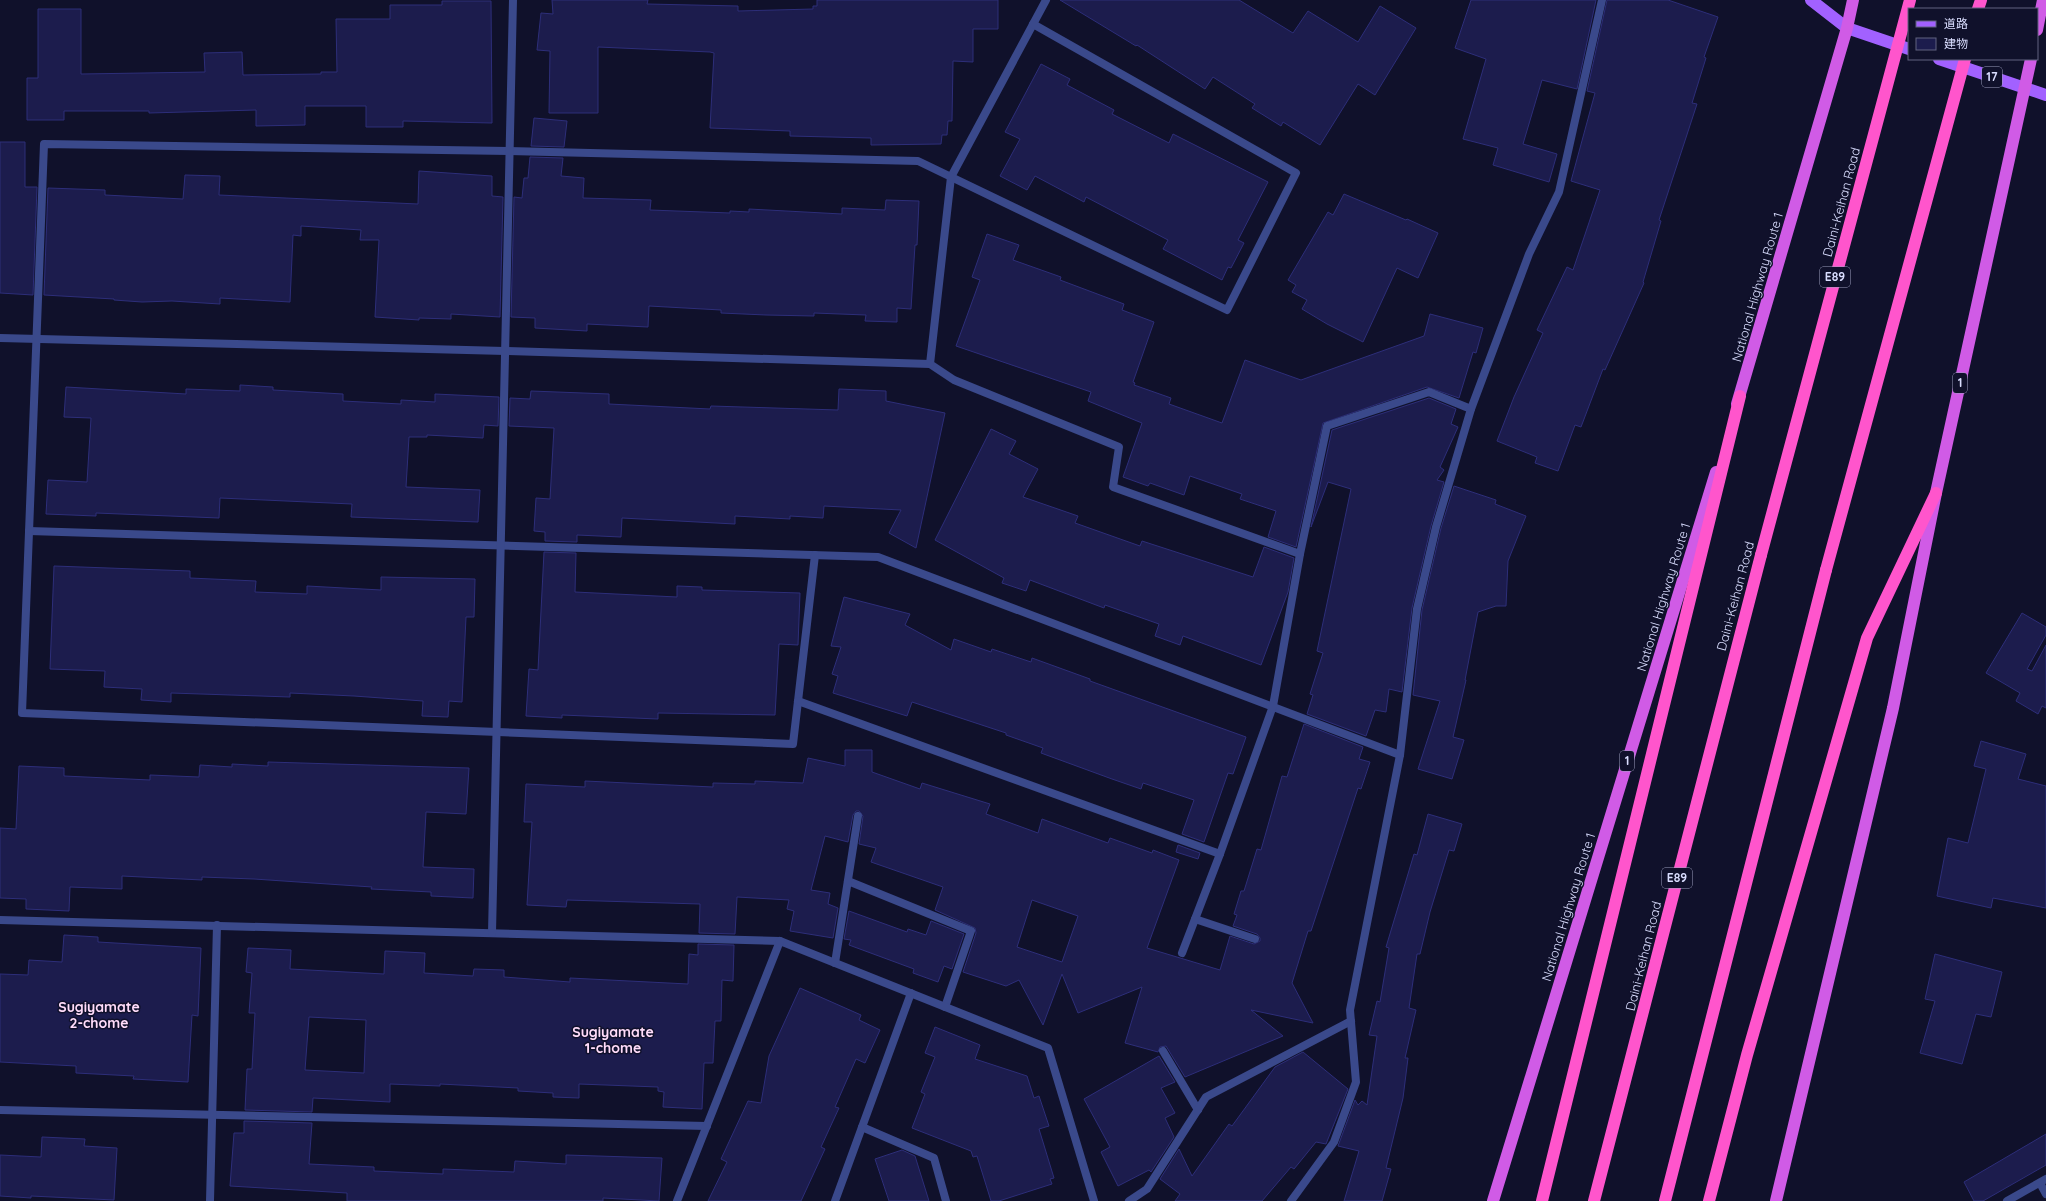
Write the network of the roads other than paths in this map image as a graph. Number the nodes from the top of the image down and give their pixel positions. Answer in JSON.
{"nodes":[{"id":1,"x":513,"y":0,"type":"edge"},
{"id":2,"x":1046,"y":0,"type":"edge"},
{"id":3,"x":1602,"y":0,"type":"edge"},
{"id":4,"x":1811,"y":0,"type":"edge"},
{"id":5,"x":1853,"y":0,"type":"edge"},
{"id":6,"x":1910,"y":0,"type":"edge"},
{"id":7,"x":2043,"y":0,"type":"edge"},
{"id":8,"x":1033,"y":24,"type":"junction"},
{"id":9,"x":2038,"y":25,"type":"edge"},
{"id":10,"x":1847,"y":28,"type":"junction"},
{"id":11,"x":1908,"y":49,"type":"edge"},
{"id":12,"x":1942,"y":60,"type":"edge"},
{"id":13,"x":1965,"y":60,"type":"edge"},
{"id":14,"x":2031,"y":60,"type":"edge"},
{"id":15,"x":2026,"y":88,"type":"junction"},
{"id":16,"x":2046,"y":95,"type":"edge"},
{"id":17,"x":509,"y":151,"type":"junction"},
{"id":18,"x":951,"y":177,"type":"junction"},
{"id":19,"x":0,"y":338,"type":"edge"},
{"id":20,"x":37,"y":339,"type":"junction"},
{"id":21,"x":505,"y":351,"type":"junction"},
{"id":22,"x":930,"y":364,"type":"junction"},
{"id":23,"x":1740,"y":396,"type":"junction"},
{"id":24,"x":1471,"y":409,"type":"junction"},
{"id":25,"x":1936,"y":493,"type":"junction"},
{"id":26,"x":29,"y":531,"type":"junction"},
{"id":27,"x":500,"y":545,"type":"junction"},
{"id":28,"x":1300,"y":554,"type":"junction"},
{"id":29,"x":815,"y":555,"type":"junction"},
{"id":30,"x":798,"y":701,"type":"junction"},
{"id":31,"x":1273,"y":706,"type":"junction"},
{"id":32,"x":496,"y":731,"type":"junction"},
{"id":33,"x":1400,"y":755,"type":"junction"},
{"id":34,"x":858,"y":816,"type":"dead end"},
{"id":35,"x":1220,"y":854,"type":"junction"},
{"id":36,"x":848,"y":881,"type":"junction"},
{"id":37,"x":1195,"y":919,"type":"junction"},
{"id":38,"x":0,"y":920,"type":"edge"},
{"id":39,"x":218,"y":925,"type":"junction"},
{"id":40,"x":492,"y":933,"type":"junction"},
{"id":41,"x":1255,"y":939,"type":"dead end"},
{"id":42,"x":780,"y":941,"type":"junction"},
{"id":43,"x":1182,"y":953,"type":"dead end"},
{"id":44,"x":835,"y":963,"type":"junction"},
{"id":45,"x":911,"y":993,"type":"junction"},
{"id":46,"x":945,"y":1007,"type":"junction"},
{"id":47,"x":1351,"y":1021,"type":"junction"},
{"id":48,"x":1163,"y":1051,"type":"dead end"},
{"id":49,"x":0,"y":1110,"type":"edge"},
{"id":50,"x":1198,"y":1110,"type":"junction"},
{"id":51,"x":213,"y":1116,"type":"junction"},
{"id":52,"x":707,"y":1126,"type":"junction"},
{"id":53,"x":862,"y":1127,"type":"junction"},
{"id":54,"x":2043,"y":1181,"type":"edge"},
{"id":55,"x":2046,"y":1194,"type":"edge"},
{"id":56,"x":210,"y":1201,"type":"edge"},
{"id":57,"x":677,"y":1201,"type":"edge"},
{"id":58,"x":835,"y":1201,"type":"edge"},
{"id":59,"x":946,"y":1201,"type":"edge"},
{"id":60,"x":1094,"y":1201,"type":"edge"},
{"id":61,"x":1129,"y":1201,"type":"edge"},
{"id":62,"x":1291,"y":1201,"type":"edge"},
{"id":63,"x":1493,"y":1201,"type":"edge"},
{"id":64,"x":1542,"y":1201,"type":"edge"},
{"id":65,"x":1594,"y":1201,"type":"edge"},
{"id":66,"x":1665,"y":1201,"type":"edge"},
{"id":67,"x":1709,"y":1201,"type":"edge"},
{"id":68,"x":1776,"y":1201,"type":"edge"},
{"id":69,"x":2007,"y":1201,"type":"edge"}],
"edges":[{"from":1,"to":17,"type":"street"},
{"from":2,"to":8,"type":"street"},
{"from":3,"to":24,"type":"street"},
{"from":4,"to":10,"type":"main road"},
{"from":5,"to":10,"type":"highway","name":"National Highway Route 1","number":"1"},
{"from":6,"to":65,"type":"highway","name":"Daini-Keihan Road","number":"E89","bridge":true},
{"from":7,"to":9,"type":"highway"},
{"from":8,"to":18,"type":"street"},
{"from":8,"to":18,"type":"street"},
{"from":10,"to":11,"type":"main road"},
{"from":10,"to":23,"type":"highway","name":"National Highway Route 1","number":"1"},
{"from":12,"to":15,"type":"main road","number":"17"},
{"from":13,"to":66,"type":"highway","bridge":true},
{"from":14,"to":15,"type":"highway","number":"1"},
{"from":15,"to":16,"type":"main road","number":"17"},
{"from":15,"to":25,"type":"highway","number":"1"},
{"from":17,"to":18,"type":"street"},
{"from":17,"to":20,"type":"street"},
{"from":17,"to":21,"type":"street"},
{"from":18,"to":22,"type":"street"},
{"from":19,"to":20,"type":"street"},
{"from":20,"to":21,"type":"street"},
{"from":20,"to":26,"type":"street"},
{"from":21,"to":22,"type":"street"},
{"from":21,"to":27,"type":"street"},
{"from":22,"to":28,"type":"street"},
{"from":23,"to":63,"type":"highway","name":"National Highway Route 1","number":"1"},
{"from":23,"to":64,"type":"highway"},
{"from":24,"to":28,"type":"street"},
{"from":24,"to":33,"type":"street"},
{"from":25,"to":67,"type":"highway"},
{"from":25,"to":68,"type":"highway","number":"1"},
{"from":26,"to":27,"type":"street"},
{"from":26,"to":32,"type":"street"},
{"from":27,"to":29,"type":"street"},
{"from":27,"to":32,"type":"street"},
{"from":28,"to":31,"type":"street"},
{"from":29,"to":30,"type":"street"},
{"from":29,"to":31,"type":"street"},
{"from":30,"to":32,"type":"street"},
{"from":30,"to":35,"type":"street"},
{"from":31,"to":33,"type":"street"},
{"from":31,"to":35,"type":"street"},
{"from":32,"to":40,"type":"street"},
{"from":33,"to":47,"type":"street"},
{"from":34,"to":36,"type":"street"},
{"from":35,"to":37,"type":"street"},
{"from":36,"to":44,"type":"street"},
{"from":36,"to":46,"type":"street"},
{"from":37,"to":41,"type":"street"},
{"from":37,"to":43,"type":"street"},
{"from":38,"to":39,"type":"street"},
{"from":39,"to":40,"type":"street"},
{"from":39,"to":51,"type":"street"},
{"from":40,"to":42,"type":"street"},
{"from":42,"to":44,"type":"street"},
{"from":42,"to":52,"type":"street"},
{"from":44,"to":45,"type":"street"},
{"from":45,"to":46,"type":"street"},
{"from":45,"to":53,"type":"street"},
{"from":46,"to":60,"type":"street"},
{"from":47,"to":50,"type":"street"},
{"from":47,"to":62,"type":"street"},
{"from":48,"to":50,"type":"street"},
{"from":49,"to":51,"type":"street"},
{"from":50,"to":61,"type":"street"},
{"from":51,"to":52,"type":"street"},
{"from":51,"to":56,"type":"street"},
{"from":52,"to":57,"type":"street"},
{"from":53,"to":58,"type":"street"},
{"from":53,"to":59,"type":"street"},
{"from":54,"to":55,"type":"street"},
{"from":54,"to":69,"type":"street"}]}
